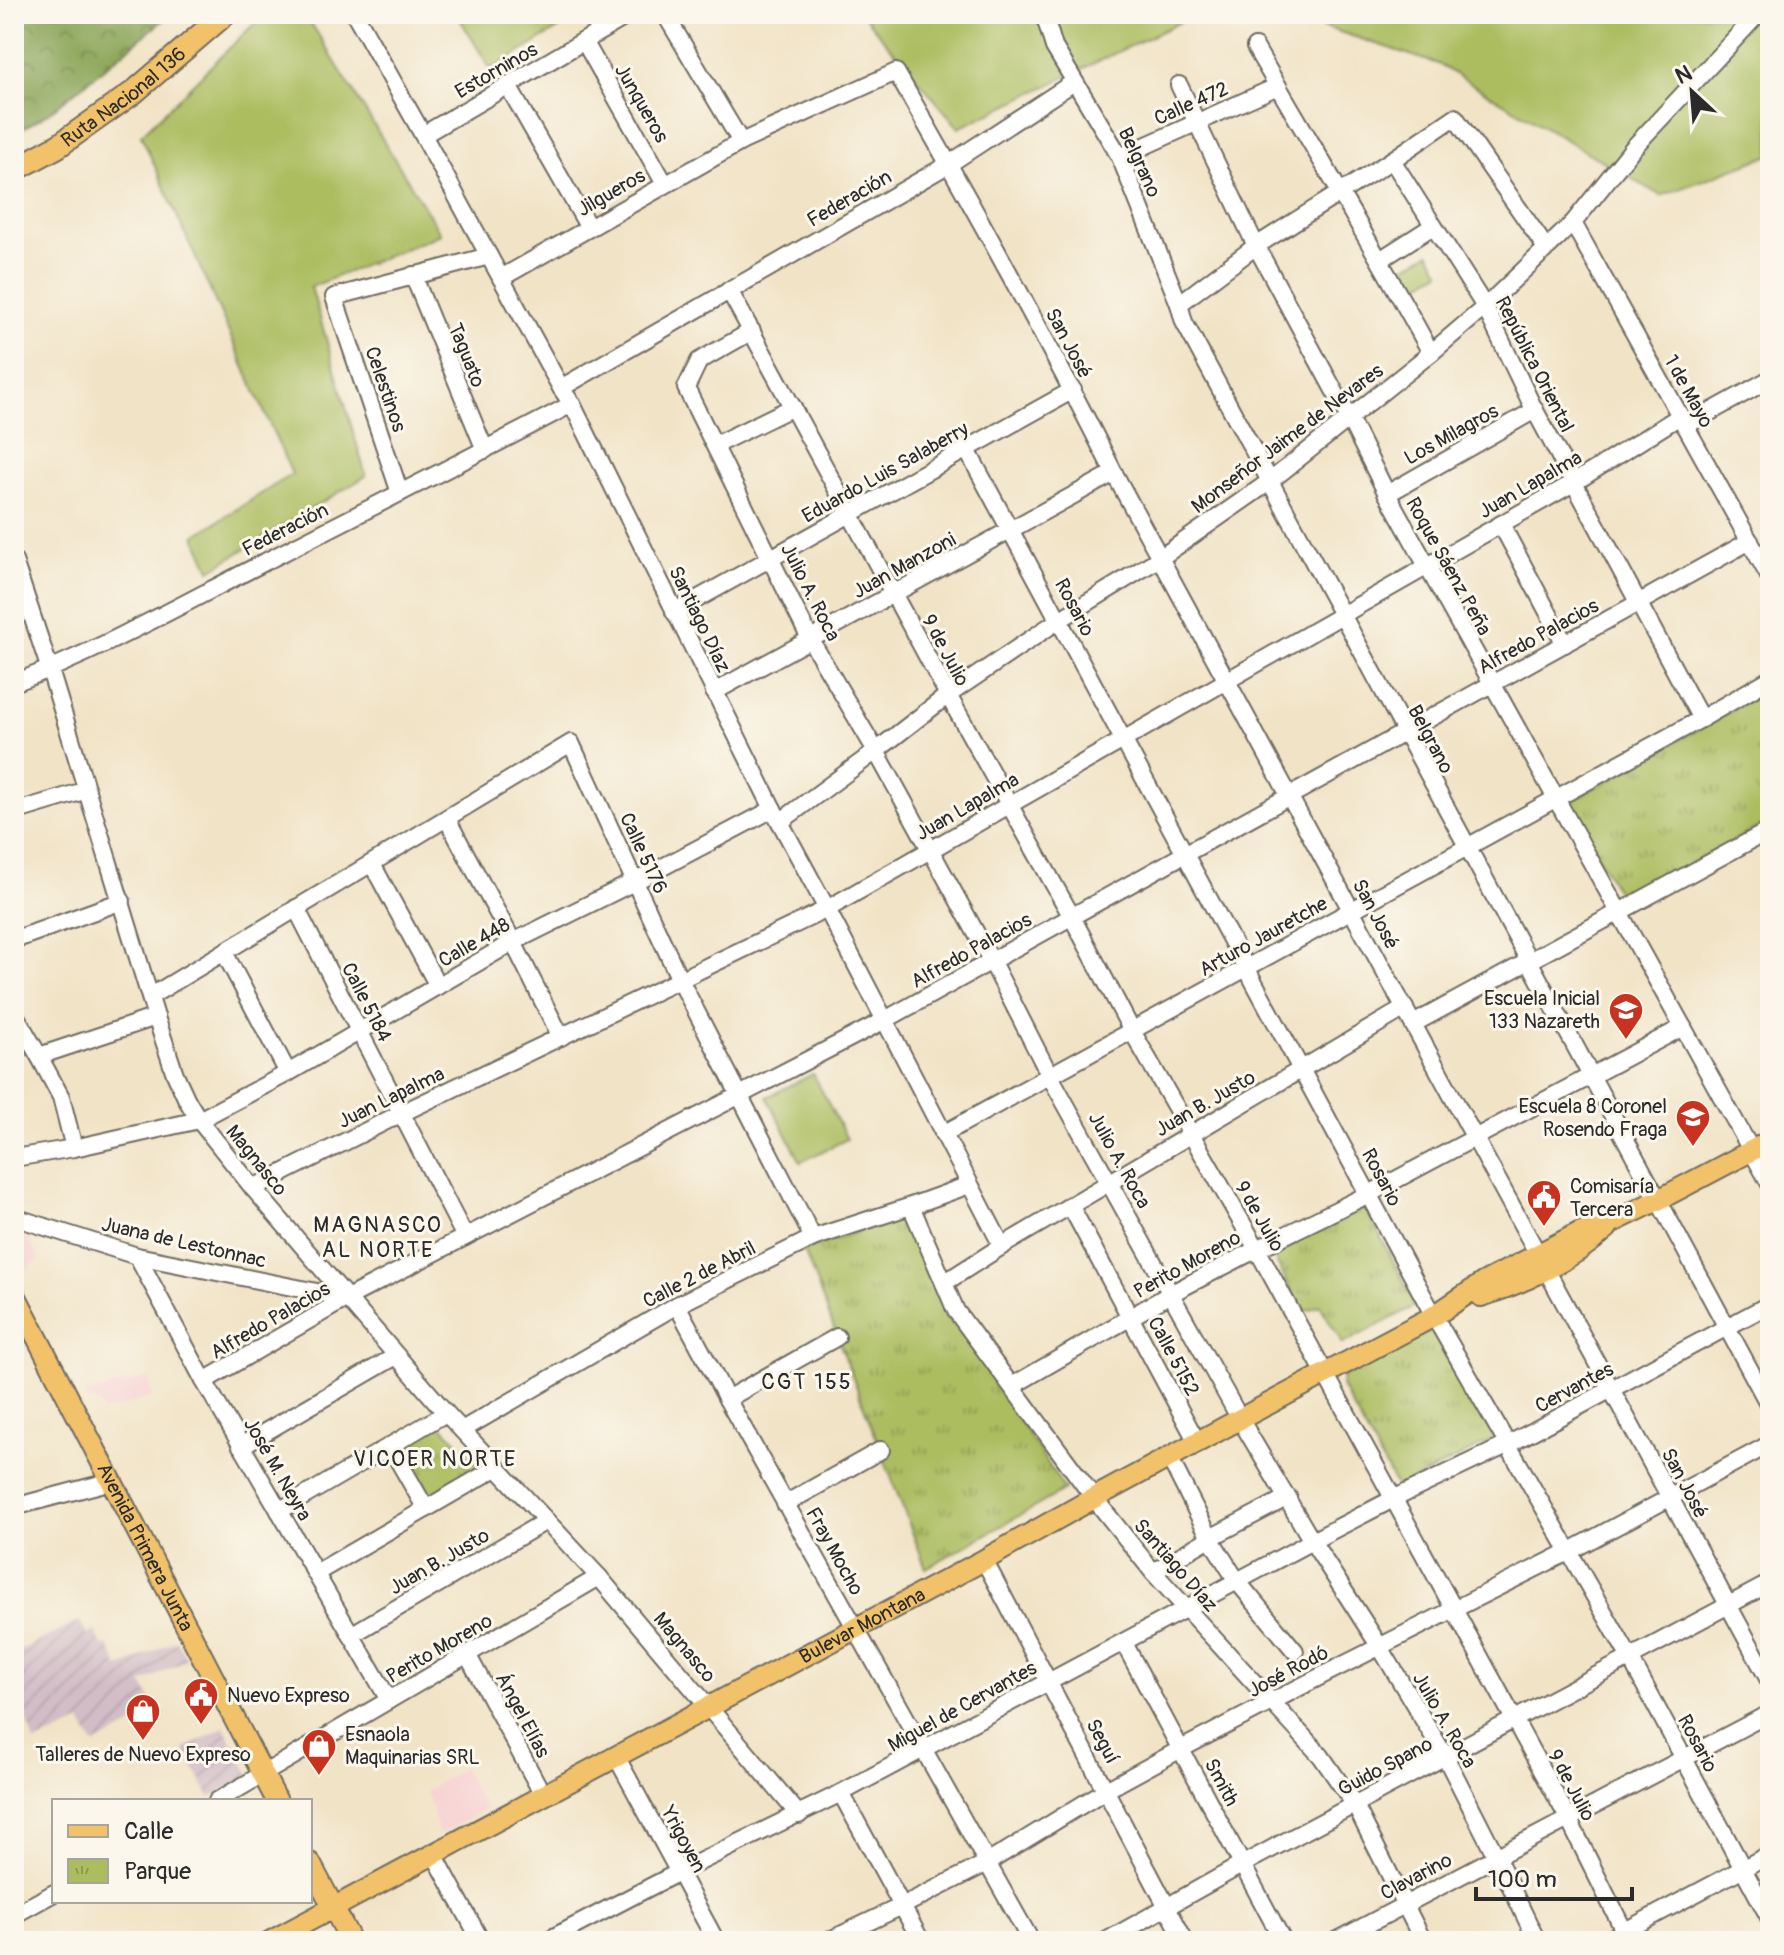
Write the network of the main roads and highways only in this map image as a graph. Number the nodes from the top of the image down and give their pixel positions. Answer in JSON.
{"nodes":[{"id":1,"x":225,"y":14,"type":"edge"},
{"id":2,"x":14,"y":170,"type":"edge"},
{"id":3,"x":1770,"y":1141,"type":"edge"},
{"id":4,"x":14,"y":1293,"type":"edge"},
{"id":5,"x":276,"y":1799,"type":"edge"},
{"id":6,"x":312,"y":1867,"type":"edge"},
{"id":7,"x":333,"y":1907,"type":"junction"},
{"id":8,"x":271,"y":1941,"type":"edge"},
{"id":9,"x":351,"y":1941,"type":"edge"}],
"edges":[{"from":1,"to":2,"type":"highway","name":"Ruta Nacional 136"},
{"from":3,"to":7,"type":"main road","name":"Bulevar Montana"},
{"from":4,"to":5,"type":"main road","name":"Avenida Primera Junta"},
{"from":6,"to":7,"type":"main road"},
{"from":7,"to":8,"type":"main road","name":"Bulevar Montana"},
{"from":7,"to":9,"type":"main road"}]}
